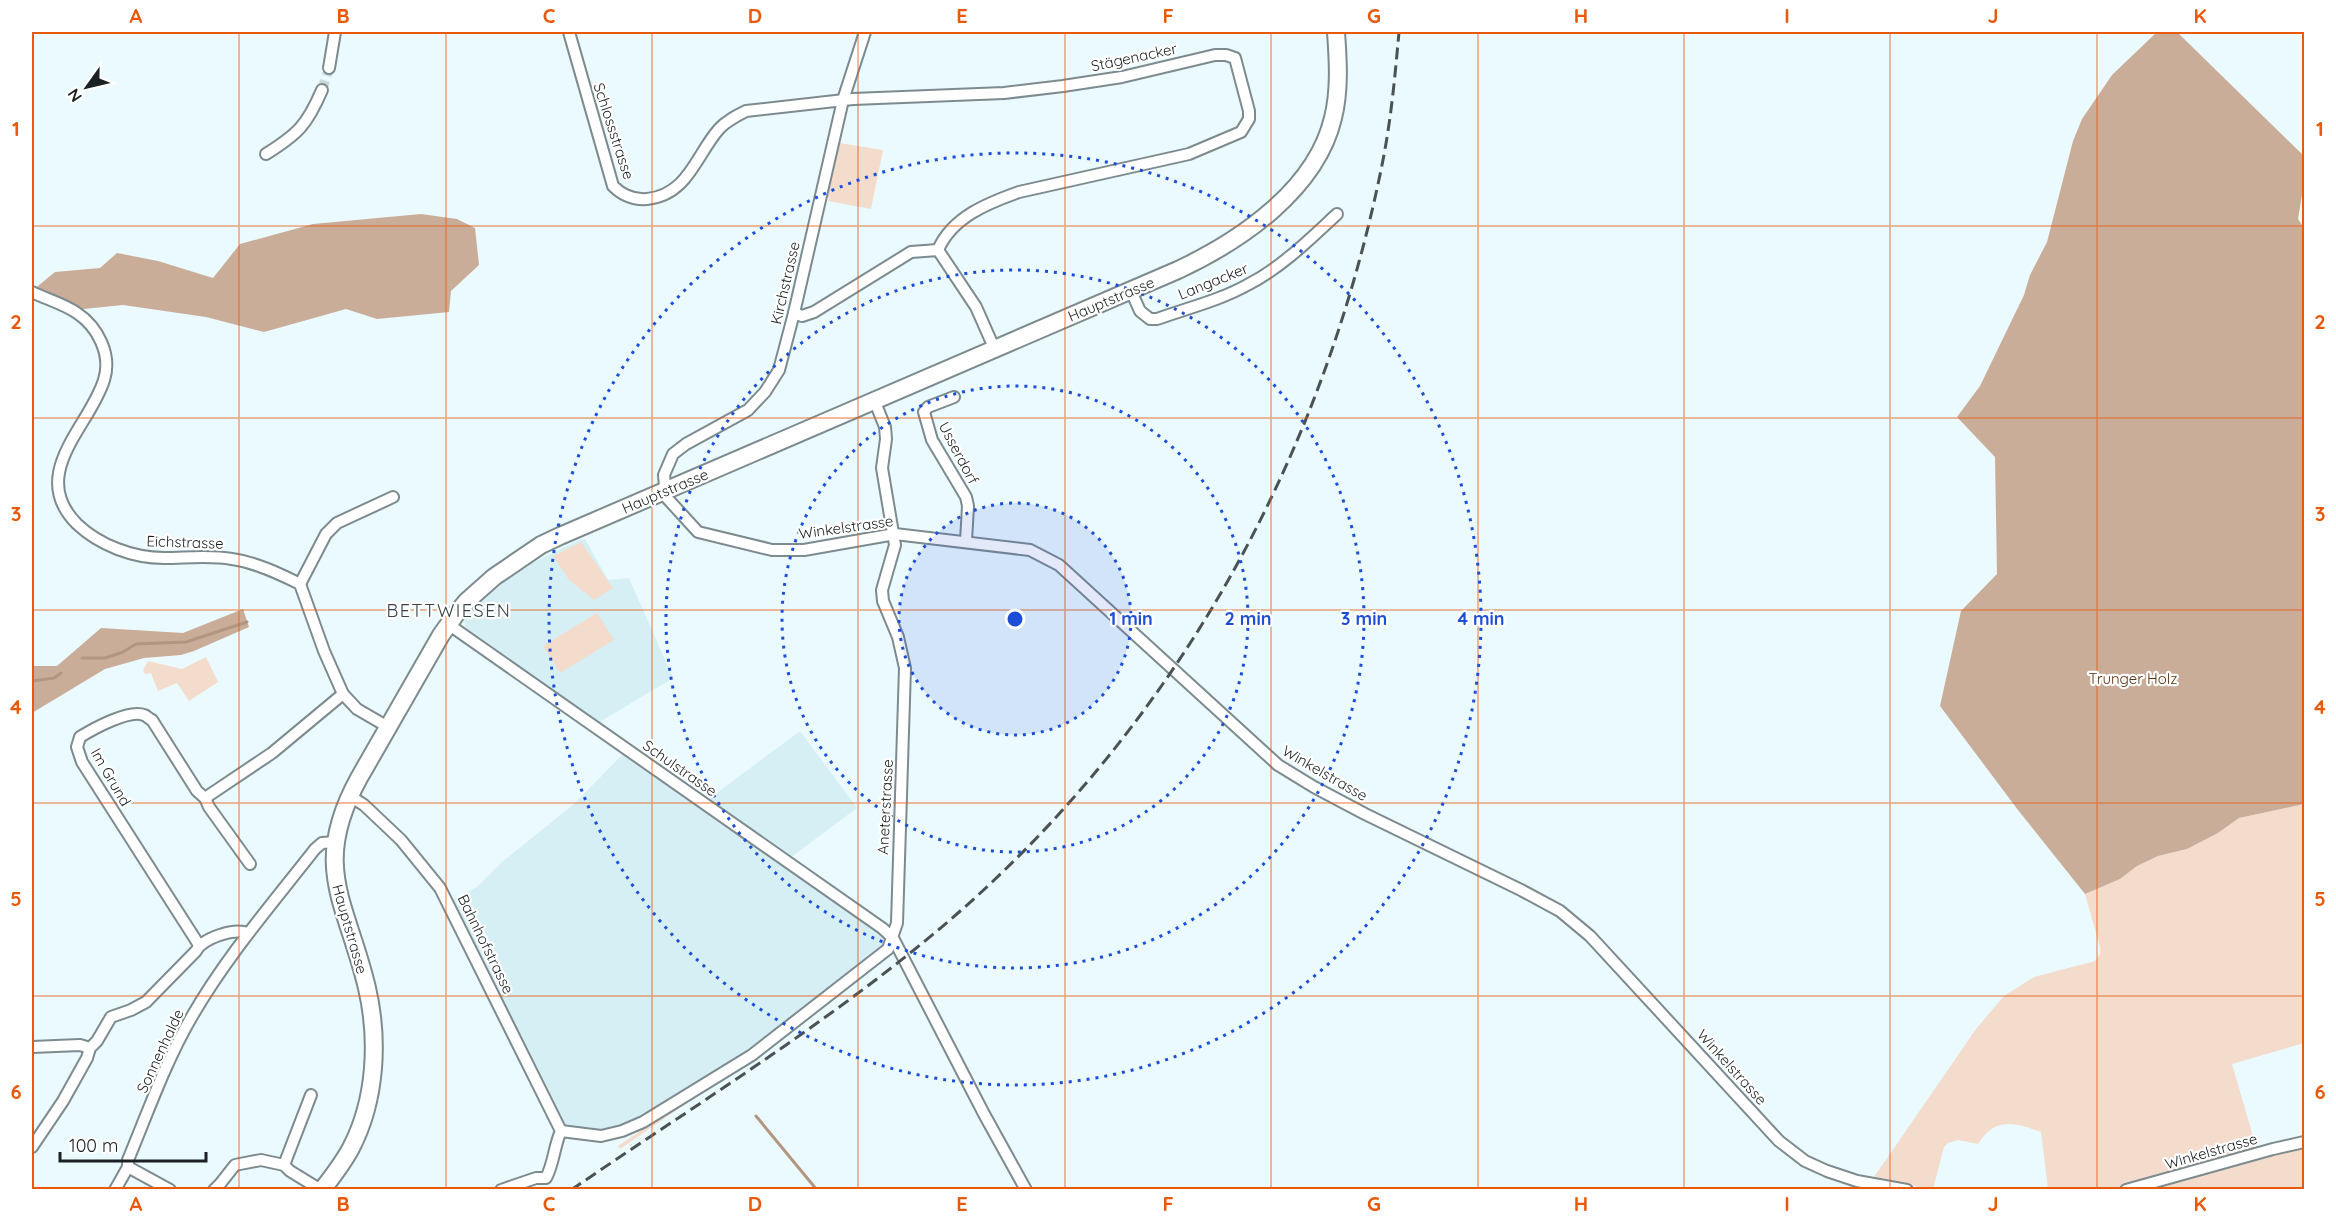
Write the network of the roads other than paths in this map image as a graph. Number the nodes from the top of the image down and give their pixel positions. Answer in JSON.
{"nodes":[{"id":1,"x":335,"y":32,"type":"edge"},
{"id":2,"x":569,"y":32,"type":"edge"},
{"id":3,"x":865,"y":32,"type":"edge"},
{"id":4,"x":1336,"y":32,"type":"edge"},
{"id":5,"x":329,"y":68,"type":"tunnel mouth"},
{"id":6,"x":322,"y":90,"type":"tunnel mouth"},
{"id":7,"x":843,"y":100,"type":"junction"},
{"id":8,"x":266,"y":154,"type":"dead end"},
{"id":9,"x":1337,"y":214,"type":"dead end"},
{"id":10,"x":938,"y":250,"type":"junction"},
{"id":11,"x":1131,"y":291,"type":"junction"},
{"id":12,"x":32,"y":292,"type":"edge"},
{"id":13,"x":794,"y":313,"type":"junction"},
{"id":14,"x":995,"y":350,"type":"junction"},
{"id":15,"x":954,"y":396,"type":"dead end"},
{"id":16,"x":875,"y":402,"type":"junction"},
{"id":17,"x":665,"y":491,"type":"junction"},
{"id":18,"x":393,"y":496,"type":"dead end"},
{"id":19,"x":895,"y":534,"type":"junction"},
{"id":20,"x":966,"y":541,"type":"junction"},
{"id":21,"x":300,"y":584,"type":"junction"},
{"id":22,"x":448,"y":624,"type":"junction"},
{"id":23,"x":343,"y":694,"type":"junction"},
{"id":24,"x":388,"y":728,"type":"junction"},
{"id":25,"x":350,"y":796,"type":"junction"},
{"id":26,"x":205,"y":798,"type":"junction"},
{"id":27,"x":336,"y":842,"type":"junction"},
{"id":28,"x":250,"y":864,"type":"dead end"},
{"id":29,"x":248,"y":933,"type":"junction"},
{"id":30,"x":893,"y":938,"type":"junction"},
{"id":31,"x":199,"y":945,"type":"junction"},
{"id":32,"x":32,"y":1047,"type":"edge"},
{"id":33,"x":90,"y":1048,"type":"junction"},
{"id":34,"x":311,"y":1095,"type":"dead end"},
{"id":35,"x":561,"y":1131,"type":"junction"},
{"id":36,"x":2304,"y":1142,"type":"edge"},
{"id":37,"x":32,"y":1147,"type":"edge"},
{"id":38,"x":284,"y":1165,"type":"junction"},
{"id":39,"x":128,"y":1167,"type":"junction"},
{"id":40,"x":547,"y":1184,"type":"edge"},
{"id":41,"x":115,"y":1190,"type":"edge"},
{"id":42,"x":170,"y":1190,"type":"edge"},
{"id":43,"x":214,"y":1190,"type":"edge"},
{"id":44,"x":322,"y":1190,"type":"edge"},
{"id":45,"x":501,"y":1190,"type":"edge"},
{"id":46,"x":1026,"y":1190,"type":"edge"},
{"id":47,"x":1907,"y":1190,"type":"edge"},
{"id":48,"x":2126,"y":1190,"type":"edge"}],
"edges":[{"from":1,"to":5,"type":"street"},
{"from":2,"to":7,"type":"street","name":"Schlossstrasse"},
{"from":3,"to":7,"type":"street","name":"Kirchstrasse"},
{"from":4,"to":11,"type":"main road","name":"Hauptstrasse"},
{"from":6,"to":8,"type":"street"},
{"from":7,"to":10,"type":"street","name":"Stägenacker"},
{"from":7,"to":13,"type":"street","name":"Kirchstrasse"},
{"from":9,"to":11,"type":"street","name":"Langacker"},
{"from":10,"to":13,"type":"street"},
{"from":10,"to":14,"type":"street"},
{"from":11,"to":14,"type":"main road","name":"Hauptstrasse"},
{"from":12,"to":21,"type":"street","name":"Eichstrasse"},
{"from":13,"to":17,"type":"street","name":"Kirchstrasse"},
{"from":14,"to":16,"type":"main road","name":"Hauptstrasse"},
{"from":15,"to":20,"type":"street","name":"Usserdorf"},
{"from":16,"to":17,"type":"main road","name":"Hauptstrasse"},
{"from":16,"to":19,"type":"street","name":"Aneterstrasse"},
{"from":17,"to":19,"type":"street","name":"Winkelstrasse"},
{"from":17,"to":22,"type":"main road","name":"Hauptstrasse"},
{"from":18,"to":21,"type":"street"},
{"from":19,"to":20,"type":"street","name":"Winkelstrasse"},
{"from":19,"to":30,"type":"street","name":"Aneterstrasse"},
{"from":20,"to":47,"type":"street","name":"Winkelstrasse"},
{"from":21,"to":23,"type":"street"},
{"from":22,"to":24,"type":"main road","name":"Hauptstrasse"},
{"from":22,"to":30,"type":"street","name":"Schulstrasse"},
{"from":23,"to":24,"type":"street"},
{"from":23,"to":26,"type":"street"},
{"from":24,"to":25,"type":"main road","name":"Hauptstrasse"},
{"from":25,"to":27,"type":"main road","name":"Hauptstrasse"},
{"from":25,"to":35,"type":"street","name":"Bahnhofstrasse"},
{"from":26,"to":28,"type":"street","name":"Im Grund"},
{"from":26,"to":31,"type":"street","name":"Im Grund"},
{"from":27,"to":29,"type":"street","name":"Sonnenhalde"},
{"from":27,"to":44,"type":"main road","name":"Hauptstrasse"},
{"from":29,"to":31,"type":"street","name":"Sonnenhalde"},
{"from":29,"to":39,"type":"street","name":"Sonnenhalde"},
{"from":30,"to":35,"type":"street"},
{"from":30,"to":46,"type":"street"},
{"from":31,"to":33,"type":"street","name":"Sonnenhalde"},
{"from":32,"to":33,"type":"street"},
{"from":33,"to":37,"type":"street","name":"Sonnenhalde"},
{"from":34,"to":38,"type":"street"},
{"from":35,"to":40,"type":"street"},
{"from":36,"to":48,"type":"street","name":"Winkelstrasse"},
{"from":38,"to":43,"type":"street"},
{"from":38,"to":44,"type":"street"},
{"from":39,"to":41,"type":"street","name":"Sonnenhalde"},
{"from":39,"to":42,"type":"street"},
{"from":40,"to":45,"type":"street"}]}
